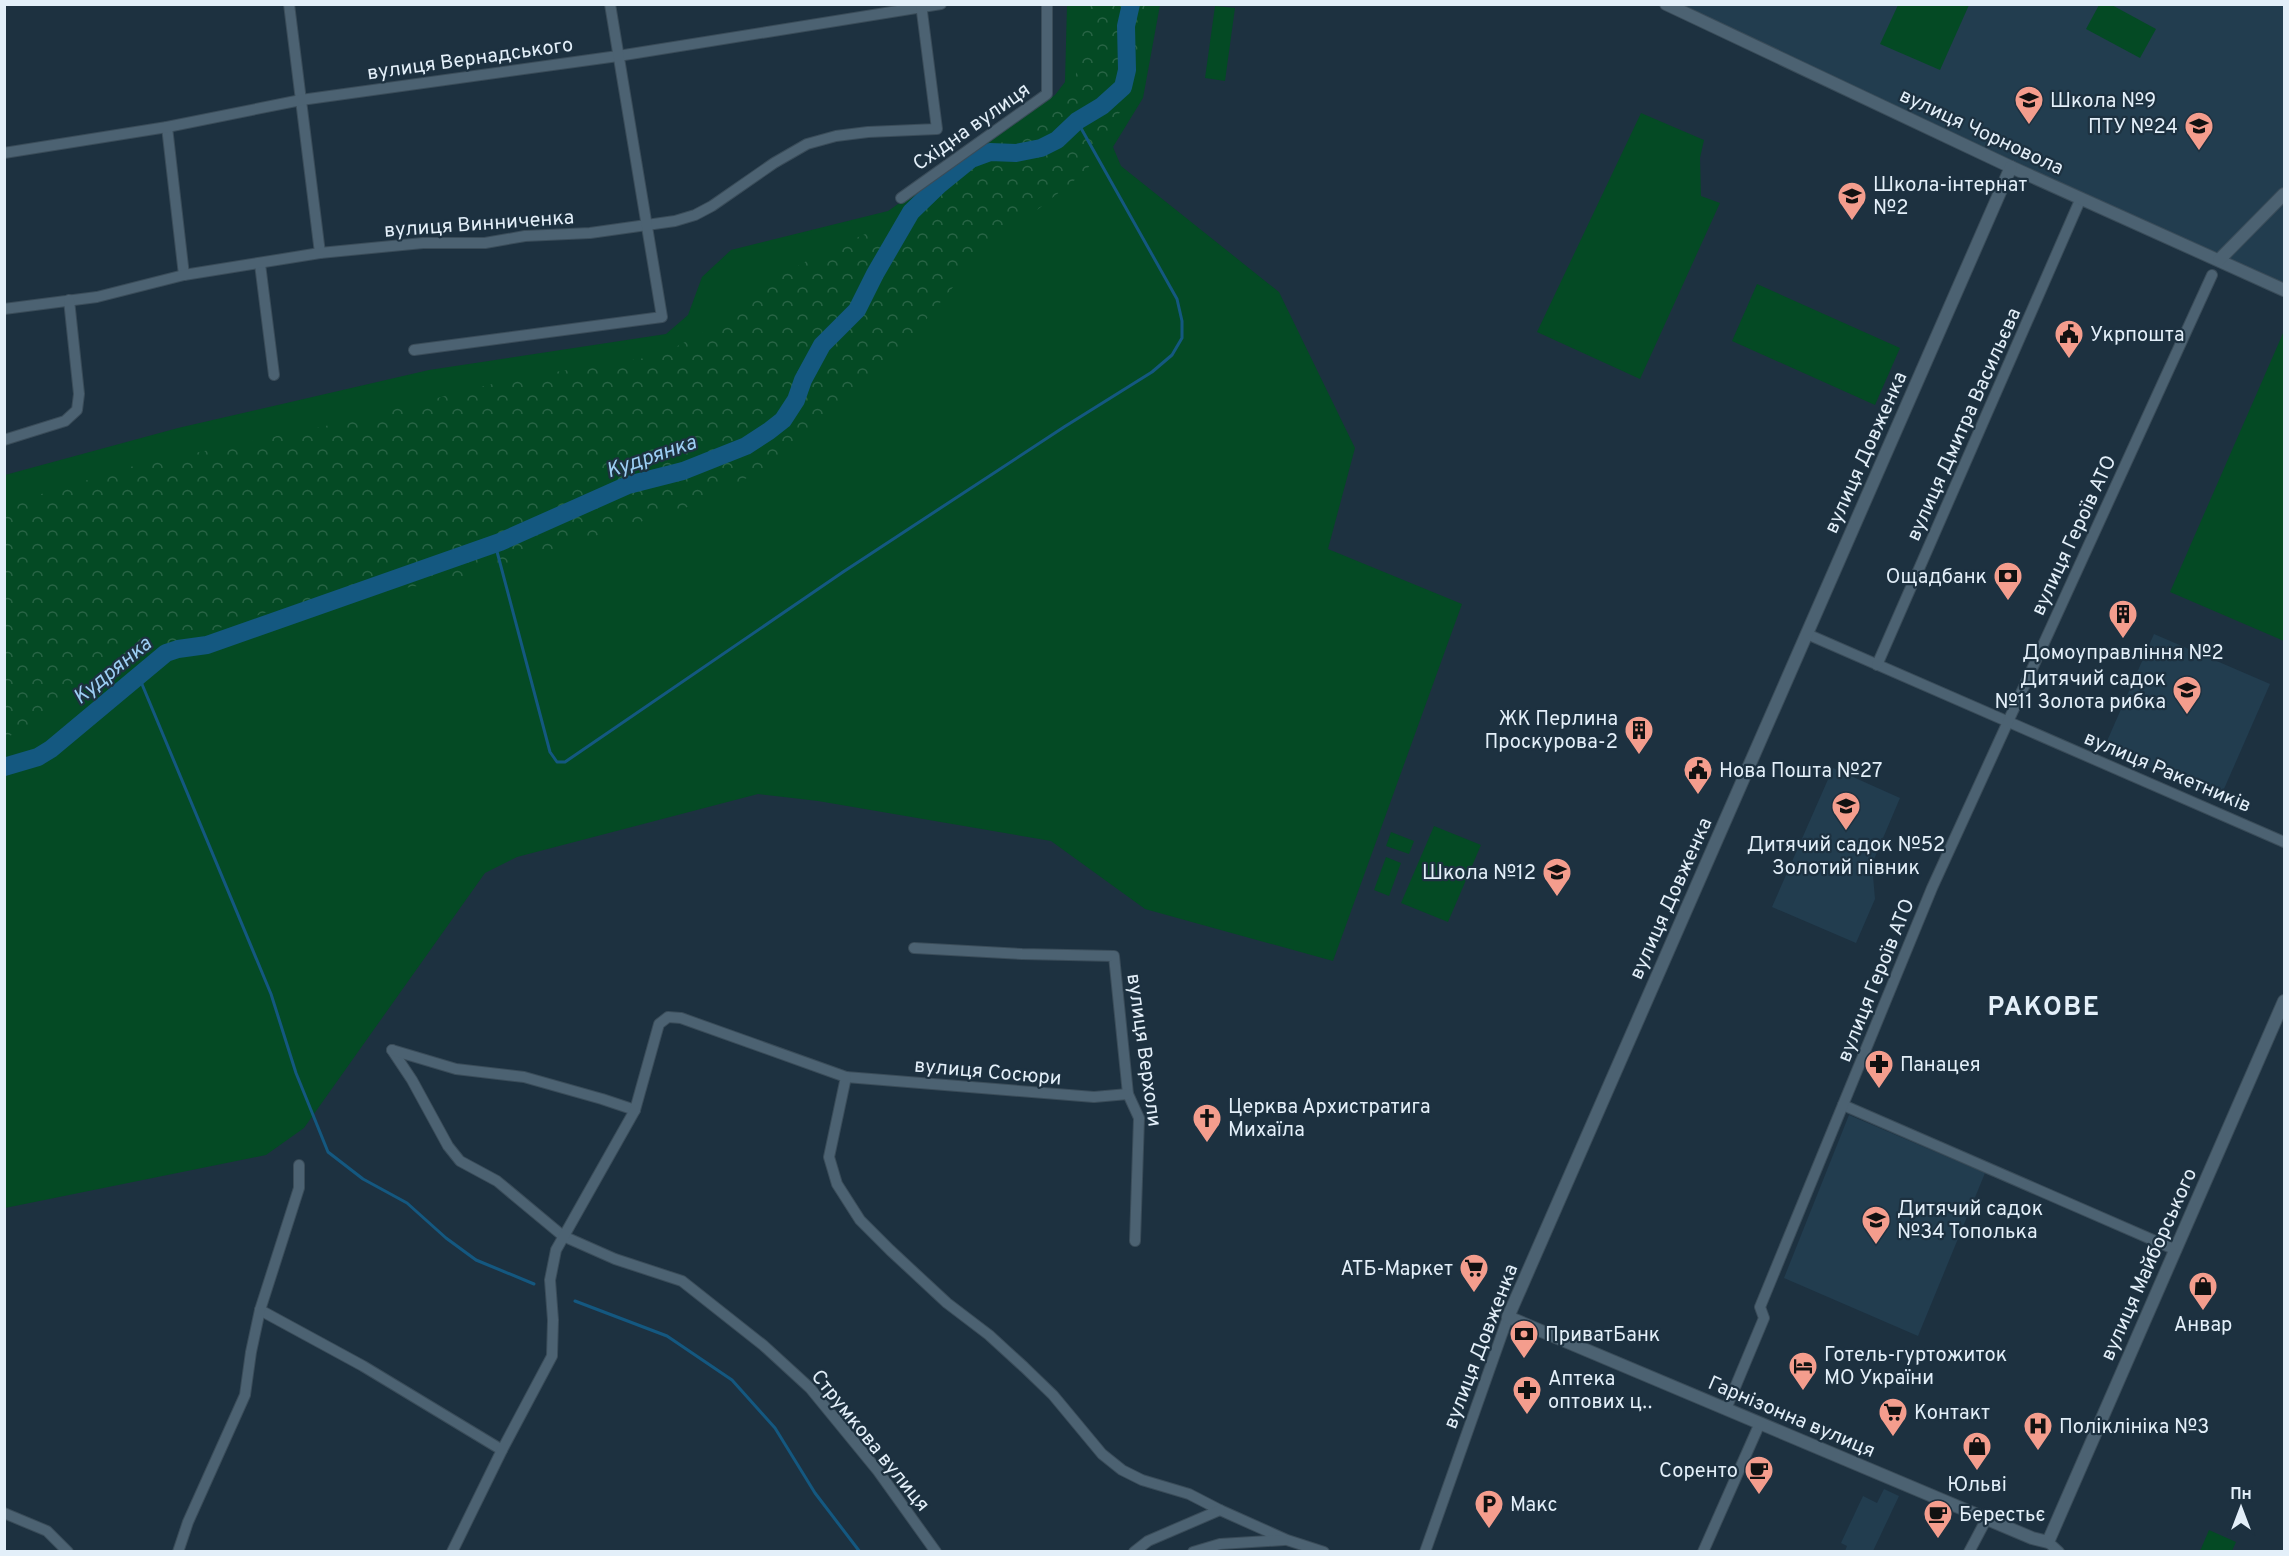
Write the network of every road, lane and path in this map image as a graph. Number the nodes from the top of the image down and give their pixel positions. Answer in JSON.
{"nodes":[{"id":1,"x":289,"y":4,"type":"edge"},
{"id":2,"x":610,"y":4,"type":"edge"},
{"id":3,"x":941,"y":4,"type":"edge"},
{"id":4,"x":1047,"y":4,"type":"edge"},
{"id":5,"x":1665,"y":4,"type":"edge"},
{"id":6,"x":922,"y":6,"type":"edge"},
{"id":7,"x":618,"y":56,"type":"junction"},
{"id":8,"x":301,"y":100,"type":"junction"},
{"id":9,"x":167,"y":127,"type":"junction"},
{"id":10,"x":4,"y":153,"type":"edge"},
{"id":11,"x":2011,"y":167,"type":"junction"},
{"id":12,"x":2284,"y":194,"type":"edge"},
{"id":13,"x":901,"y":198,"type":"dead end"},
{"id":14,"x":2081,"y":198,"type":"junction"},
{"id":15,"x":646,"y":224,"type":"junction"},
{"id":16,"x":320,"y":253,"type":"junction"},
{"id":17,"x":2219,"y":260,"type":"junction"},
{"id":18,"x":260,"y":264,"type":"junction"},
{"id":19,"x":184,"y":275,"type":"junction"},
{"id":20,"x":2212,"y":275,"type":"dead end"},
{"id":21,"x":2284,"y":290,"type":"edge"},
{"id":22,"x":69,"y":300,"type":"junction"},
{"id":23,"x":4,"y":309,"type":"edge"},
{"id":24,"x":414,"y":350,"type":"dead end"},
{"id":25,"x":274,"y":375,"type":"dead end"},
{"id":26,"x":4,"y":440,"type":"edge"},
{"id":27,"x":1807,"y":634,"type":"junction"},
{"id":28,"x":1877,"y":665,"type":"junction"},
{"id":29,"x":2007,"y":721,"type":"junction"},
{"id":30,"x":2284,"y":842,"type":"edge"},
{"id":31,"x":914,"y":948,"type":"dead end"},
{"id":32,"x":2284,"y":1001,"type":"edge"},
{"id":33,"x":846,"y":1077,"type":"junction"},
{"id":34,"x":1128,"y":1094,"type":"junction"},
{"id":35,"x":1843,"y":1105,"type":"junction"},
{"id":36,"x":635,"y":1110,"type":"junction"},
{"id":37,"x":299,"y":1165,"type":"dead end"},
{"id":38,"x":563,"y":1236,"type":"junction"},
{"id":39,"x":1135,"y":1241,"type":"dead end"},
{"id":40,"x":2176,"y":1250,"type":"junction"},
{"id":41,"x":260,"y":1310,"type":"junction"},
{"id":42,"x":1508,"y":1317,"type":"junction"},
{"id":43,"x":1726,"y":1409,"type":"junction"},
{"id":44,"x":1760,"y":1424,"type":"junction"},
{"id":45,"x":502,"y":1450,"type":"junction"},
{"id":46,"x":1220,"y":1510,"type":"junction"},
{"id":47,"x":4,"y":1512,"type":"edge"},
{"id":48,"x":1987,"y":1518,"type":"junction"},
{"id":49,"x":1287,"y":1540,"type":"junction"},
{"id":50,"x":2048,"y":1542,"type":"junction"},
{"id":51,"x":68,"y":1551,"type":"edge"},
{"id":52,"x":178,"y":1551,"type":"edge"},
{"id":53,"x":452,"y":1551,"type":"edge"},
{"id":54,"x":936,"y":1551,"type":"edge"},
{"id":55,"x":1134,"y":1551,"type":"edge"},
{"id":56,"x":1192,"y":1551,"type":"edge"},
{"id":57,"x":1324,"y":1551,"type":"edge"},
{"id":58,"x":1425,"y":1551,"type":"edge"},
{"id":59,"x":1703,"y":1551,"type":"edge"},
{"id":60,"x":1969,"y":1551,"type":"edge"},
{"id":61,"x":2059,"y":1551,"type":"edge"}],
"edges":[{"from":1,"to":8,"type":"street"},
{"from":2,"to":7,"type":"street"},
{"from":3,"to":6,"type":"street","name":"вулиця Вернадського"},
{"from":4,"to":13,"type":"street","name":"Східна вулиця"},
{"from":5,"to":11,"type":"street","name":"вулиця Чорновола"},
{"from":6,"to":7,"type":"street","name":"вулиця Вернадського"},
{"from":6,"to":15,"type":"street","name":"вулиця Винниченка"},
{"from":7,"to":8,"type":"street","name":"вулиця Вернадського"},
{"from":7,"to":15,"type":"street"},
{"from":8,"to":9,"type":"street","name":"вулиця Вернадського"},
{"from":8,"to":16,"type":"street"},
{"from":9,"to":10,"type":"street","name":"вулиця Вернадського"},
{"from":9,"to":19,"type":"street"},
{"from":11,"to":14,"type":"street","name":"вулиця Чорновола"},
{"from":11,"to":27,"type":"street","name":"вулиця Довженка"},
{"from":12,"to":17,"type":"street"},
{"from":14,"to":17,"type":"street","name":"вулиця Чорновола"},
{"from":14,"to":28,"type":"street","name":"вулиця Дмитра Васильєва"},
{"from":15,"to":16,"type":"street","name":"вулиця Винниченка"},
{"from":15,"to":24,"type":"street"},
{"from":16,"to":18,"type":"street","name":"вулиця Винниченка"},
{"from":17,"to":21,"type":"street","name":"вулиця Чорновола"},
{"from":18,"to":19,"type":"street","name":"вулиця Винниченка"},
{"from":18,"to":25,"type":"street"},
{"from":19,"to":22,"type":"street","name":"вулиця Винниченка"},
{"from":20,"to":29,"type":"street","name":"вулиця Героїв АТО"},
{"from":22,"to":23,"type":"street","name":"вулиця Винниченка"},
{"from":22,"to":26,"type":"street"},
{"from":27,"to":28,"type":"street","name":"вулиця Ракетників"},
{"from":27,"to":42,"type":"street","name":"вулиця Довженка"},
{"from":28,"to":29,"type":"street","name":"вулиця Ракетників"},
{"from":29,"to":30,"type":"street","name":"вулиця Ракетників"},
{"from":29,"to":35,"type":"street","name":"вулиця Героїв АТО"},
{"from":31,"to":34,"type":"street","name":"вулиця Верхоли"},
{"from":32,"to":40,"type":"street","name":"вулиця Майборського"},
{"from":33,"to":34,"type":"street","name":"вулиця Сосюри"},
{"from":33,"to":36,"type":"street","name":"вулиця Сосюри"},
{"from":33,"to":46,"type":"street"},
{"from":34,"to":39,"type":"street","name":"вулиця Верхоли"},
{"from":35,"to":40,"type":"street"},
{"from":35,"to":43,"type":"street","name":"вулиця Героїв АТО"},
{"from":36,"to":38,"type":"street"},
{"from":36,"to":38,"type":"street","name":"Струмкова вулиця"},
{"from":37,"to":41,"type":"street"},
{"from":38,"to":45,"type":"street"},
{"from":38,"to":54,"type":"street","name":"Струмкова вулиця"},
{"from":40,"to":50,"type":"street","name":"вулиця Майборського"},
{"from":41,"to":45,"type":"street"},
{"from":41,"to":52,"type":"street"},
{"from":42,"to":43,"type":"street","name":"Гарнізонна вулиця"},
{"from":42,"to":58,"type":"street","name":"вулиця Довженка"},
{"from":43,"to":44,"type":"street","name":"Гарнізонна вулиця"},
{"from":44,"to":48,"type":"street","name":"Гарнізонна вулиця"},
{"from":44,"to":59,"type":"street"},
{"from":45,"to":53,"type":"street"},
{"from":46,"to":49,"type":"street"},
{"from":46,"to":55,"type":"street"},
{"from":47,"to":51,"type":"street"},
{"from":48,"to":50,"type":"street","name":"Гарнізонна вулиця"},
{"from":48,"to":60,"type":"street"},
{"from":49,"to":56,"type":"street"},
{"from":49,"to":57,"type":"street"},
{"from":50,"to":61,"type":"street","name":"Гарнізонна вулиця"}]}
